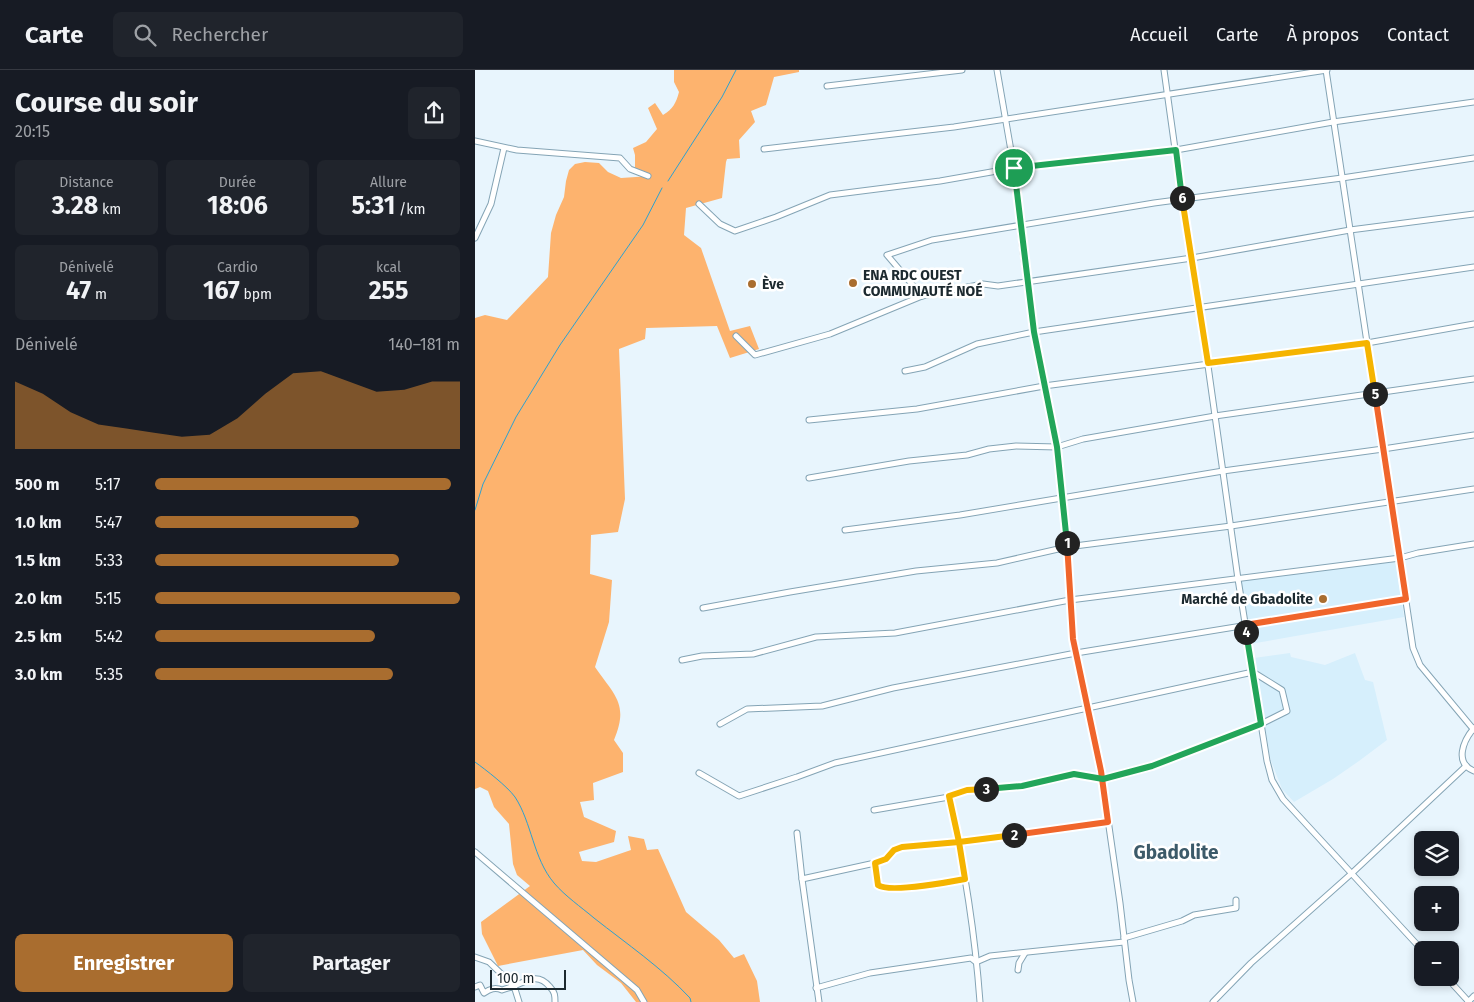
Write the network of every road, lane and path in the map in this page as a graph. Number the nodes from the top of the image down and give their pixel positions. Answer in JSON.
{"nodes":[{"id":1,"x":962,"y":70,"type":"edge"},
{"id":2,"x":997,"y":70,"type":"edge"},
{"id":3,"x":1165,"y":70,"type":"edge"},
{"id":4,"x":1326,"y":70,"type":"edge"},
{"id":5,"x":827,"y":86,"type":"dead end"},
{"id":6,"x":1169,"y":93,"type":"junction"},
{"id":7,"x":1474,"y":102,"type":"edge"},
{"id":8,"x":1006,"y":118,"type":"junction"},
{"id":9,"x":1333,"y":122,"type":"junction"},
{"id":10,"x":475,"y":141,"type":"edge"},
{"id":11,"x":505,"y":148,"type":"junction"},
{"id":12,"x":764,"y":149,"type":"dead end"},
{"id":13,"x":1176,"y":150,"type":"junction"},
{"id":14,"x":1474,"y":158,"type":"edge"},
{"id":15,"x":1014,"y":168,"type":"junction"},
{"id":16,"x":648,"y":176,"type":"dead end"},
{"id":17,"x":1342,"y":178,"type":"junction"},
{"id":18,"x":1182,"y":199,"type":"junction"},
{"id":19,"x":699,"y":204,"type":"dead end"},
{"id":20,"x":1474,"y":214,"type":"edge"},
{"id":21,"x":1020,"y":226,"type":"junction"},
{"id":22,"x":1350,"y":230,"type":"junction"},
{"id":23,"x":475,"y":238,"type":"edge"},
{"id":24,"x":1192,"y":258,"type":"junction"},
{"id":25,"x":1474,"y":267,"type":"edge"},
{"id":26,"x":1027,"y":282,"type":"junction"},
{"id":27,"x":1358,"y":284,"type":"junction"},
{"id":28,"x":922,"y":296,"type":"junction"},
{"id":29,"x":1200,"y":309,"type":"junction"},
{"id":30,"x":1474,"y":324,"type":"edge"},
{"id":31,"x":1034,"y":332,"type":"junction"},
{"id":32,"x":736,"y":336,"type":"dead end"},
{"id":33,"x":1367,"y":343,"type":"junction"},
{"id":34,"x":1208,"y":363,"type":"junction"},
{"id":35,"x":905,"y":370,"type":"dead end"},
{"id":36,"x":1474,"y":379,"type":"edge"},
{"id":37,"x":1043,"y":386,"type":"junction"},
{"id":38,"x":1375,"y":393,"type":"junction"},
{"id":39,"x":1215,"y":416,"type":"junction"},
{"id":40,"x":809,"y":420,"type":"dead end"},
{"id":41,"x":1474,"y":435,"type":"edge"},
{"id":42,"x":1057,"y":447,"type":"junction"},
{"id":43,"x":1383,"y":450,"type":"junction"},
{"id":44,"x":1223,"y":471,"type":"junction"},
{"id":45,"x":809,"y":478,"type":"dead end"},
{"id":46,"x":1474,"y":490,"type":"edge"},
{"id":47,"x":1062,"y":497,"type":"junction"},
{"id":48,"x":1391,"y":502,"type":"junction"},
{"id":49,"x":1231,"y":526,"type":"junction"},
{"id":50,"x":845,"y":530,"type":"dead end"},
{"id":51,"x":1474,"y":544,"type":"edge"},
{"id":52,"x":1067,"y":547,"type":"junction"},
{"id":53,"x":1400,"y":558,"type":"junction"},
{"id":54,"x":1238,"y":579,"type":"junction"},
{"id":55,"x":1406,"y":599,"type":"junction"},
{"id":56,"x":1071,"y":600,"type":"junction"},
{"id":57,"x":703,"y":608,"type":"dead end"},
{"id":58,"x":1245,"y":625,"type":"junction"},
{"id":59,"x":1076,"y":653,"type":"junction"},
{"id":60,"x":682,"y":660,"type":"dead end"},
{"id":61,"x":1253,"y":672,"type":"junction"},
{"id":62,"x":1088,"y":707,"type":"junction"},
{"id":63,"x":720,"y":724,"type":"dead end"},
{"id":64,"x":1261,"y":724,"type":"junction"},
{"id":65,"x":1474,"y":729,"type":"edge"},
{"id":66,"x":1466,"y":766,"type":"junction"},
{"id":67,"x":1474,"y":771,"type":"edge"},
{"id":68,"x":699,"y":773,"type":"dead end"},
{"id":69,"x":1103,"y":779,"type":"junction"},
{"id":70,"x":949,"y":796,"type":"junction"},
{"id":71,"x":874,"y":810,"type":"dead end"},
{"id":72,"x":1108,"y":822,"type":"junction"},
{"id":73,"x":797,"y":833,"type":"dead end"},
{"id":74,"x":959,"y":842,"type":"junction"},
{"id":75,"x":475,"y":852,"type":"edge"},
{"id":76,"x":875,"y":863,"type":"junction"},
{"id":77,"x":1351,"y":874,"type":"junction"},
{"id":78,"x":802,"y":879,"type":"junction"},
{"id":79,"x":965,"y":879,"type":"junction"},
{"id":80,"x":1236,"y":900,"type":"dead end"},
{"id":81,"x":1124,"y":940,"type":"junction"},
{"id":82,"x":1414,"y":941,"type":"edge"},
{"id":83,"x":1025,"y":952,"type":"junction"},
{"id":84,"x":475,"y":957,"type":"edge"},
{"id":85,"x":976,"y":962,"type":"junction"},
{"id":86,"x":1018,"y":970,"type":"dead end"},
{"id":87,"x":475,"y":986,"type":"edge"},
{"id":88,"x":514,"y":986,"type":"junction"},
{"id":89,"x":1454,"y":986,"type":"edge"},
{"id":90,"x":816,"y":988,"type":"junction"},
{"id":91,"x":1474,"y":996,"type":"edge"},
{"id":92,"x":519,"y":1002,"type":"edge"},
{"id":93,"x":555,"y":1002,"type":"edge"},
{"id":94,"x":644,"y":1002,"type":"edge"},
{"id":95,"x":819,"y":1002,"type":"edge"},
{"id":96,"x":981,"y":1002,"type":"edge"},
{"id":97,"x":1133,"y":1002,"type":"edge"},
{"id":98,"x":1213,"y":1002,"type":"edge"},
{"id":99,"x":1469,"y":1002,"type":"edge"}],
"edges":[{"from":1,"to":5,"type":"street"},
{"from":2,"to":8,"type":"street"},
{"from":3,"to":6,"type":"street"},
{"from":4,"to":6,"type":"street"},
{"from":4,"to":9,"type":"street"},
{"from":6,"to":8,"type":"street"},
{"from":6,"to":13,"type":"street"},
{"from":7,"to":9,"type":"street"},
{"from":8,"to":12,"type":"street"},
{"from":8,"to":15,"type":"street"},
{"from":9,"to":13,"type":"street"},
{"from":9,"to":17,"type":"street"},
{"from":10,"to":11,"type":"street"},
{"from":11,"to":16,"type":"street"},
{"from":11,"to":23,"type":"street"},
{"from":13,"to":15,"type":"street"},
{"from":13,"to":18,"type":"street"},
{"from":14,"to":17,"type":"street"},
{"from":15,"to":19,"type":"street"},
{"from":15,"to":21,"type":"street"},
{"from":17,"to":18,"type":"street"},
{"from":17,"to":22,"type":"street"},
{"from":18,"to":21,"type":"street"},
{"from":18,"to":24,"type":"street"},
{"from":20,"to":22,"type":"street"},
{"from":21,"to":26,"type":"street"},
{"from":21,"to":28,"type":"street"},
{"from":22,"to":24,"type":"street"},
{"from":22,"to":27,"type":"street"},
{"from":24,"to":26,"type":"street"},
{"from":24,"to":29,"type":"street"},
{"from":25,"to":27,"type":"street"},
{"from":26,"to":28,"type":"street"},
{"from":26,"to":31,"type":"street"},
{"from":27,"to":29,"type":"street"},
{"from":27,"to":33,"type":"street"},
{"from":28,"to":32,"type":"street"},
{"from":29,"to":31,"type":"street"},
{"from":29,"to":34,"type":"street"},
{"from":30,"to":33,"type":"street"},
{"from":31,"to":35,"type":"street"},
{"from":31,"to":37,"type":"street"},
{"from":33,"to":34,"type":"street"},
{"from":33,"to":38,"type":"street"},
{"from":34,"to":37,"type":"street"},
{"from":34,"to":39,"type":"street"},
{"from":36,"to":38,"type":"street"},
{"from":37,"to":40,"type":"street"},
{"from":37,"to":42,"type":"street"},
{"from":38,"to":39,"type":"street"},
{"from":38,"to":43,"type":"street"},
{"from":39,"to":42,"type":"street"},
{"from":39,"to":44,"type":"street"},
{"from":41,"to":43,"type":"street"},
{"from":42,"to":45,"type":"street"},
{"from":42,"to":47,"type":"street"},
{"from":43,"to":44,"type":"street"},
{"from":43,"to":48,"type":"street"},
{"from":44,"to":47,"type":"street"},
{"from":44,"to":49,"type":"street"},
{"from":46,"to":48,"type":"street"},
{"from":47,"to":50,"type":"street"},
{"from":47,"to":52,"type":"street"},
{"from":48,"to":49,"type":"street"},
{"from":48,"to":53,"type":"street"},
{"from":49,"to":52,"type":"street"},
{"from":49,"to":54,"type":"street"},
{"from":51,"to":53,"type":"street"},
{"from":52,"to":56,"type":"street"},
{"from":52,"to":57,"type":"street"},
{"from":53,"to":54,"type":"street"},
{"from":53,"to":55,"type":"street"},
{"from":54,"to":56,"type":"street"},
{"from":54,"to":58,"type":"street"},
{"from":55,"to":58,"type":"street"},
{"from":55,"to":65,"type":"street"},
{"from":56,"to":59,"type":"street"},
{"from":56,"to":60,"type":"street"},
{"from":58,"to":59,"type":"street"},
{"from":58,"to":61,"type":"street"},
{"from":59,"to":62,"type":"street"},
{"from":59,"to":63,"type":"street"},
{"from":61,"to":62,"type":"street"},
{"from":61,"to":64,"type":"street"},
{"from":61,"to":64,"type":"street"},
{"from":62,"to":68,"type":"street"},
{"from":62,"to":69,"type":"street"},
{"from":64,"to":69,"type":"street"},
{"from":64,"to":77,"type":"street"},
{"from":65,"to":66,"type":"street"},
{"from":66,"to":67,"type":"street"},
{"from":66,"to":77,"type":"street"},
{"from":69,"to":70,"type":"street"},
{"from":69,"to":72,"type":"street"},
{"from":70,"to":71,"type":"street"},
{"from":70,"to":74,"type":"street"},
{"from":72,"to":74,"type":"street"},
{"from":72,"to":81,"type":"street"},
{"from":73,"to":78,"type":"street"},
{"from":74,"to":76,"type":"street"},
{"from":74,"to":79,"type":"street"},
{"from":75,"to":94,"type":"street"},
{"from":76,"to":78,"type":"street"},
{"from":76,"to":79,"type":"street"},
{"from":77,"to":82,"type":"street"},
{"from":77,"to":98,"type":"street"},
{"from":78,"to":90,"type":"street"},
{"from":79,"to":85,"type":"street"},
{"from":80,"to":81,"type":"street"},
{"from":81,"to":83,"type":"street"},
{"from":81,"to":97,"type":"street"},
{"from":83,"to":85,"type":"street"},
{"from":83,"to":86,"type":"street"},
{"from":84,"to":88,"type":"street"},
{"from":85,"to":90,"type":"street"},
{"from":85,"to":96,"type":"street"},
{"from":87,"to":88,"type":"street"},
{"from":88,"to":92,"type":"street"},
{"from":88,"to":93,"type":"street"},
{"from":89,"to":99,"type":"street"},
{"from":90,"to":95,"type":"street"},
{"from":91,"to":99,"type":"street"}]}
